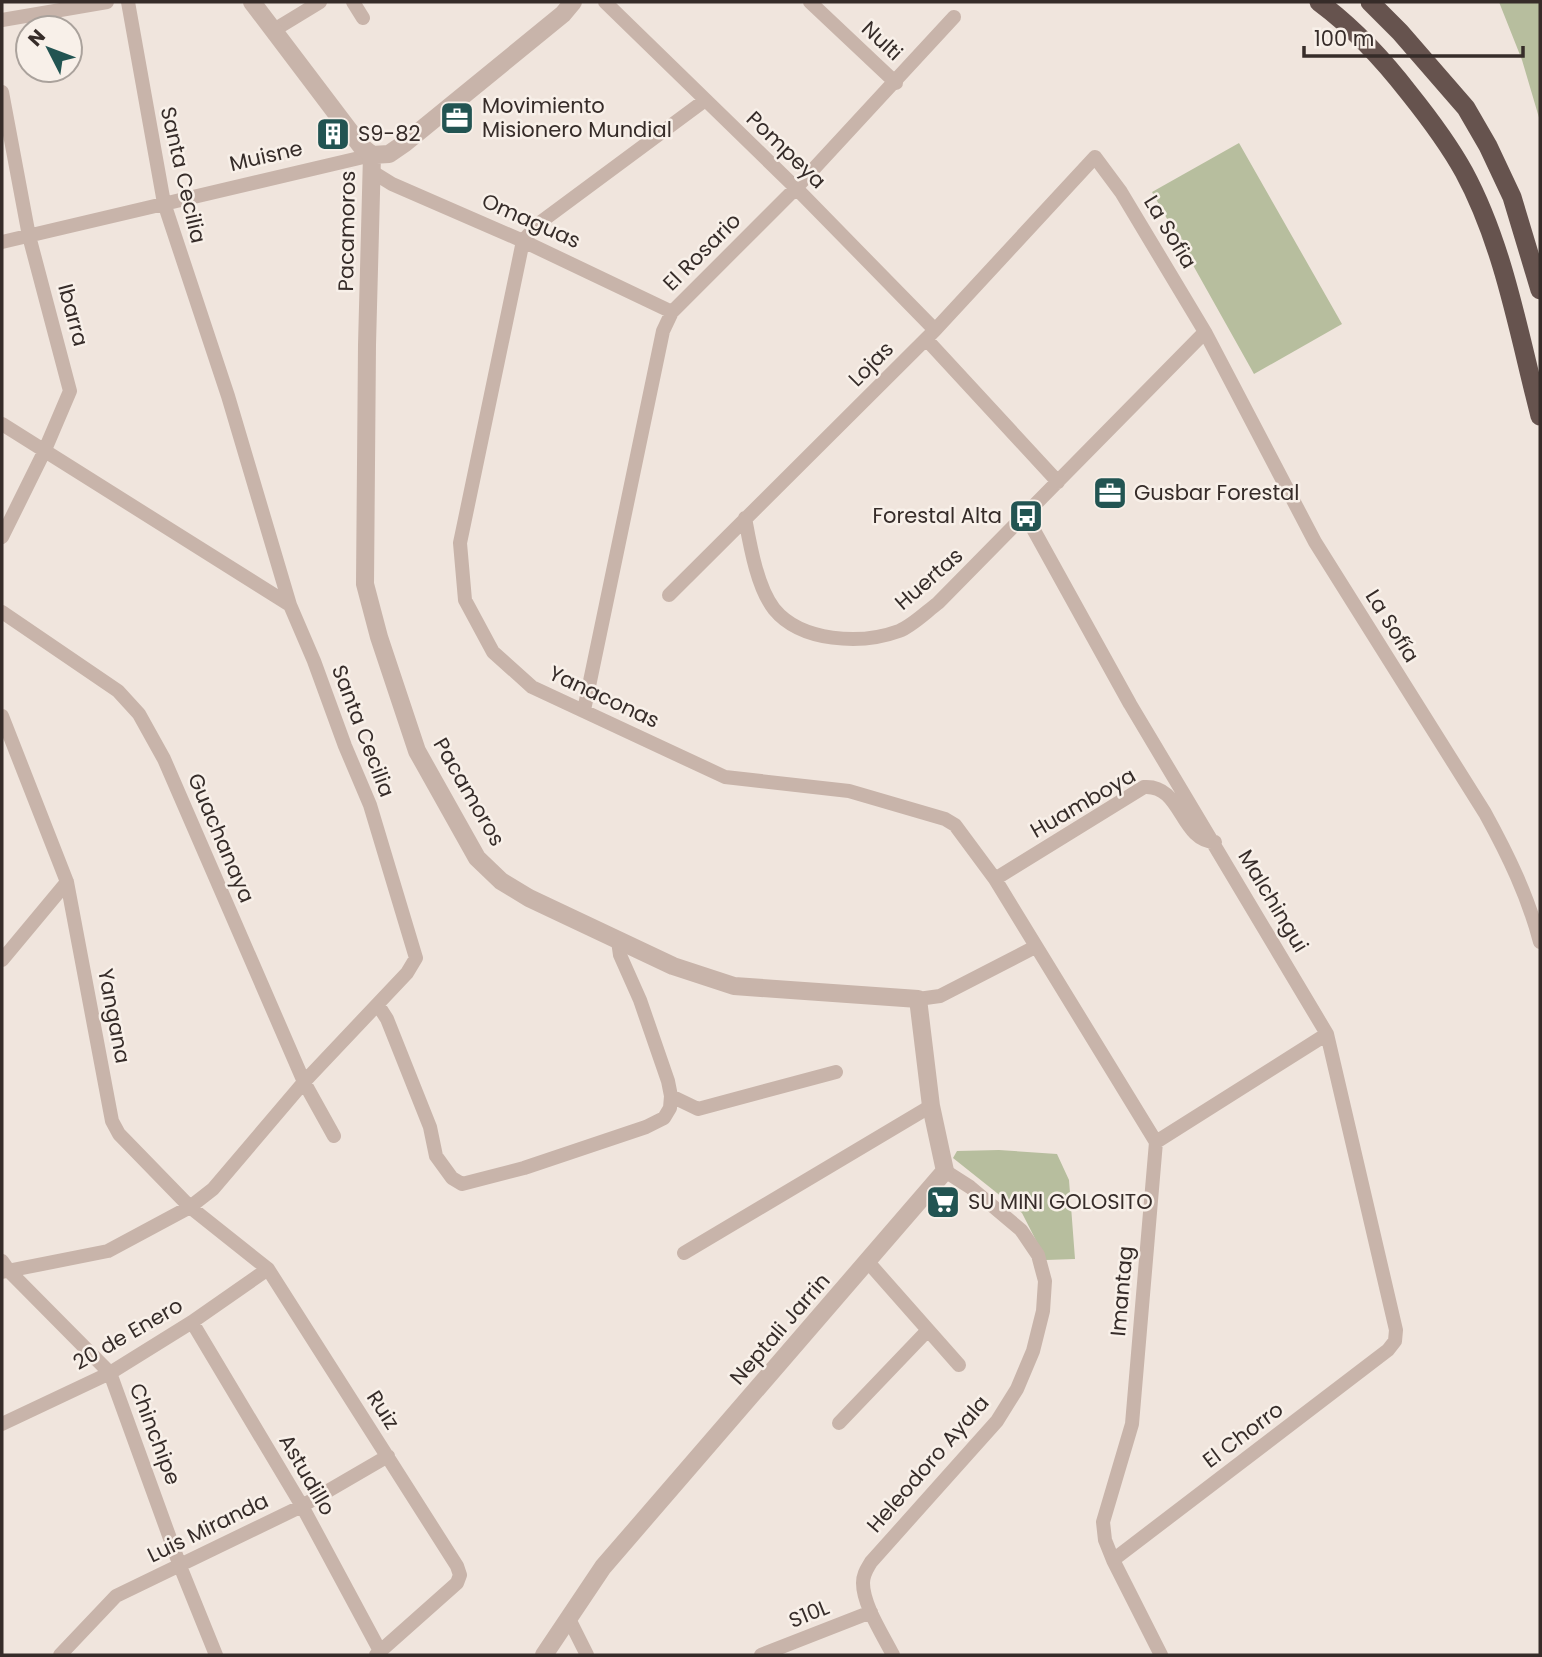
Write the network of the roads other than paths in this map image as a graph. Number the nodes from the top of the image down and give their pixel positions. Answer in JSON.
{"nodes":[{"id":1,"x":107,"y":2,"type":"edge"},
{"id":2,"x":128,"y":2,"type":"edge"},
{"id":3,"x":252,"y":2,"type":"edge"},
{"id":4,"x":320,"y":2,"type":"edge"},
{"id":5,"x":353,"y":2,"type":"edge"},
{"id":6,"x":573,"y":2,"type":"edge"},
{"id":7,"x":605,"y":2,"type":"edge"},
{"id":8,"x":810,"y":2,"type":"edge"},
{"id":9,"x":1319,"y":2,"type":"edge"},
{"id":10,"x":1370,"y":2,"type":"edge"},
{"id":11,"x":954,"y":17,"type":"dead end"},
{"id":12,"x":363,"y":18,"type":"dead end"},
{"id":13,"x":2,"y":20,"type":"edge"},
{"id":14,"x":274,"y":30,"type":"junction"},
{"id":15,"x":896,"y":83,"type":"junction"},
{"id":16,"x":2,"y":92,"type":"edge"},
{"id":17,"x":704,"y":101,"type":"junction"},
{"id":18,"x":1095,"y":157,"type":"joint"},
{"id":19,"x":372,"y":163,"type":"junction"},
{"id":20,"x":796,"y":188,"type":"junction"},
{"id":21,"x":164,"y":203,"type":"junction"},
{"id":22,"x":29,"y":236,"type":"junction"},
{"id":23,"x":523,"y":241,"type":"junction"},
{"id":24,"x":2,"y":242,"type":"edge"},
{"id":25,"x":1540,"y":290,"type":"edge"},
{"id":26,"x":672,"y":312,"type":"junction"},
{"id":27,"x":1205,"y":332,"type":"junction"},
{"id":28,"x":931,"y":335,"type":"junction"},
{"id":29,"x":1540,"y":416,"type":"edge"},
{"id":30,"x":2,"y":424,"type":"edge"},
{"id":31,"x":44,"y":452,"type":"junction"},
{"id":32,"x":1058,"y":482,"type":"junction"},
{"id":33,"x":1026,"y":516,"type":"junction"},
{"id":34,"x":745,"y":518,"type":"junction"},
{"id":35,"x":2,"y":537,"type":"edge"},
{"id":36,"x":669,"y":595,"type":"dead end"},
{"id":37,"x":290,"y":605,"type":"junction"},
{"id":38,"x":2,"y":612,"type":"edge"},
{"id":39,"x":584,"y":710,"type":"junction"},
{"id":40,"x":2,"y":716,"type":"edge"},
{"id":41,"x":1214,"y":842,"type":"junction"},
{"id":42,"x":995,"y":879,"type":"junction"},
{"id":43,"x":67,"y":882,"type":"junction"},
{"id":44,"x":618,"y":941,"type":"junction"},
{"id":45,"x":1540,"y":942,"type":"edge"},
{"id":46,"x":1035,"y":947,"type":"junction"},
{"id":47,"x":2,"y":960,"type":"edge"},
{"id":48,"x":918,"y":999,"type":"junction"},
{"id":49,"x":378,"y":1005,"type":"junction"},
{"id":50,"x":1327,"y":1034,"type":"junction"},
{"id":51,"x":836,"y":1072,"type":"dead end"},
{"id":52,"x":304,"y":1082,"type":"junction"},
{"id":53,"x":671,"y":1096,"type":"junction"},
{"id":54,"x":931,"y":1106,"type":"junction"},
{"id":55,"x":334,"y":1136,"type":"dead end"},
{"id":56,"x":1156,"y":1142,"type":"junction"},
{"id":57,"x":945,"y":1171,"type":"junction"},
{"id":58,"x":190,"y":1207,"type":"junction"},
{"id":59,"x":684,"y":1253,"type":"dead end"},
{"id":60,"x":868,"y":1262,"type":"junction"},
{"id":61,"x":4,"y":1268,"type":"edge"},
{"id":62,"x":268,"y":1269,"type":"junction"},
{"id":63,"x":192,"y":1322,"type":"junction"},
{"id":64,"x":928,"y":1330,"type":"junction"},
{"id":65,"x":1395,"y":1341,"type":"joint"},
{"id":66,"x":959,"y":1364,"type":"dead end"},
{"id":67,"x":110,"y":1373,"type":"junction"},
{"id":68,"x":839,"y":1423,"type":"dead end"},
{"id":69,"x":2,"y":1424,"type":"edge"},
{"id":70,"x":388,"y":1456,"type":"junction"},
{"id":71,"x":302,"y":1506,"type":"junction"},
{"id":72,"x":1113,"y":1560,"type":"junction"},
{"id":73,"x":180,"y":1566,"type":"junction"},
{"id":74,"x":460,"y":1575,"type":"joint"},
{"id":75,"x":871,"y":1612,"type":"junction"},
{"id":76,"x":569,"y":1619,"type":"junction"},
{"id":77,"x":378,"y":1653,"type":"edge"},
{"id":78,"x":60,"y":1655,"type":"edge"},
{"id":79,"x":216,"y":1655,"type":"edge"},
{"id":80,"x":544,"y":1655,"type":"edge"},
{"id":81,"x":587,"y":1655,"type":"edge"},
{"id":82,"x":761,"y":1655,"type":"edge"},
{"id":83,"x":894,"y":1655,"type":"edge"},
{"id":84,"x":1161,"y":1655,"type":"edge"}],
"edges":[{"from":1,"to":13,"type":"street"},
{"from":2,"to":21,"type":"street","name":"Santa Cecilia"},
{"from":3,"to":14,"type":"street","name":"Omaguas"},
{"from":4,"to":14,"type":"street"},
{"from":5,"to":12,"type":"street"},
{"from":6,"to":19,"type":"street","name":"Muisne"},
{"from":7,"to":17,"type":"street","name":"Pompeya"},
{"from":8,"to":15,"type":"street","name":"Nulti"},
{"from":9,"to":29,"type":"highway"},
{"from":10,"to":25,"type":"highway"},
{"from":11,"to":15,"type":"street","name":"El Rosario"},
{"from":14,"to":19,"type":"street","name":"Omaguas"},
{"from":15,"to":20,"type":"street","name":"El Rosario"},
{"from":16,"to":22,"type":"street","name":"Ibarra"},
{"from":17,"to":20,"type":"street","name":"Pompeya"},
{"from":17,"to":23,"type":"street"},
{"from":18,"to":27,"type":"street","name":"La Sofia"},
{"from":18,"to":28,"type":"street","name":"Lojas"},
{"from":19,"to":21,"type":"street","name":"Muisne"},
{"from":19,"to":23,"type":"street","name":"Omaguas"},
{"from":19,"to":44,"type":"street","name":"Pacamoros"},
{"from":20,"to":26,"type":"street","name":"El Rosario"},
{"from":20,"to":28,"type":"street","name":"Pompeya"},
{"from":21,"to":22,"type":"street","name":"Muisne"},
{"from":21,"to":37,"type":"street","name":"Santa Cecilia"},
{"from":22,"to":24,"type":"street","name":"Muisne"},
{"from":22,"to":31,"type":"street","name":"Ibarra"},
{"from":23,"to":26,"type":"street","name":"Omaguas"},
{"from":23,"to":39,"type":"street","name":"Yanaconas"},
{"from":26,"to":39,"type":"street","name":"El Rosario"},
{"from":27,"to":32,"type":"street","name":"Huertas"},
{"from":27,"to":45,"type":"street","name":"La Sofía"},
{"from":28,"to":32,"type":"street","name":"Pompeya"},
{"from":28,"to":34,"type":"street","name":"Lojas"},
{"from":30,"to":31,"type":"street"},
{"from":31,"to":35,"type":"street","name":"Ibarra"},
{"from":31,"to":37,"type":"street"},
{"from":32,"to":33,"type":"street","name":"Huertas"},
{"from":33,"to":34,"type":"street","name":"Huertas"},
{"from":33,"to":41,"type":"street","name":"Malchingui"},
{"from":34,"to":36,"type":"street","name":"Lojas"},
{"from":37,"to":49,"type":"street","name":"Santa Cecilia"},
{"from":38,"to":52,"type":"street","name":"Guachanaya"},
{"from":39,"to":42,"type":"street","name":"Yanaconas"},
{"from":40,"to":43,"type":"street","name":"Yangana"},
{"from":41,"to":42,"type":"street","name":"Huamboya"},
{"from":41,"to":50,"type":"street","name":"Malchingui"},
{"from":42,"to":46,"type":"street","name":"Yanaconas"},
{"from":43,"to":47,"type":"street"},
{"from":43,"to":58,"type":"street","name":"Yangana"},
{"from":44,"to":48,"type":"street","name":"Pacamoros"},
{"from":44,"to":53,"type":"street"},
{"from":46,"to":48,"type":"street","name":"Pacamoros"},
{"from":46,"to":56,"type":"street"},
{"from":48,"to":54,"type":"street"},
{"from":49,"to":52,"type":"street","name":"Santa Cecilia"},
{"from":49,"to":53,"type":"street"},
{"from":50,"to":56,"type":"street"},
{"from":50,"to":65,"type":"street","name":"Malchingui"},
{"from":51,"to":53,"type":"street"},
{"from":52,"to":55,"type":"street","name":"Guachanaya"},
{"from":52,"to":58,"type":"street","name":"Santa Cecilia"},
{"from":54,"to":57,"type":"street"},
{"from":54,"to":59,"type":"street"},
{"from":56,"to":72,"type":"street","name":"Imantag"},
{"from":57,"to":60,"type":"street","name":"Neptali Jarrin"},
{"from":57,"to":75,"type":"street","name":"Heleodoro Ayala"},
{"from":58,"to":61,"type":"street","name":"Santa Cecilia"},
{"from":58,"to":62,"type":"street","name":"Yangana"},
{"from":60,"to":64,"type":"street"},
{"from":60,"to":76,"type":"street","name":"Neptali Jarrin"},
{"from":61,"to":67,"type":"street","name":"Chinchipe"},
{"from":62,"to":63,"type":"street","name":"20 de Enero"},
{"from":62,"to":70,"type":"street","name":"Ruiz"},
{"from":63,"to":67,"type":"street","name":"20 de Enero"},
{"from":63,"to":71,"type":"street","name":"Astudillo"},
{"from":64,"to":66,"type":"street"},
{"from":64,"to":68,"type":"street"},
{"from":65,"to":72,"type":"street","name":"El Chorro"},
{"from":67,"to":69,"type":"street","name":"20 de Enero"},
{"from":67,"to":73,"type":"street","name":"Chinchipe"},
{"from":70,"to":71,"type":"street","name":"Luis Miranda"},
{"from":70,"to":74,"type":"street","name":"Ruiz"},
{"from":71,"to":73,"type":"street","name":"Luis Miranda"},
{"from":71,"to":77,"type":"street","name":"Astudillo"},
{"from":72,"to":84,"type":"street","name":"Imantag"},
{"from":73,"to":78,"type":"street","name":"Luis Miranda"},
{"from":73,"to":79,"type":"street","name":"Chinchipe"},
{"from":74,"to":77,"type":"street","name":"Astudillo"},
{"from":75,"to":82,"type":"street","name":"S10L"},
{"from":75,"to":83,"type":"street","name":"Heleodoro Ayala"},
{"from":76,"to":80,"type":"street","name":"Neptali Jarrin"},
{"from":76,"to":81,"type":"street"}]}
